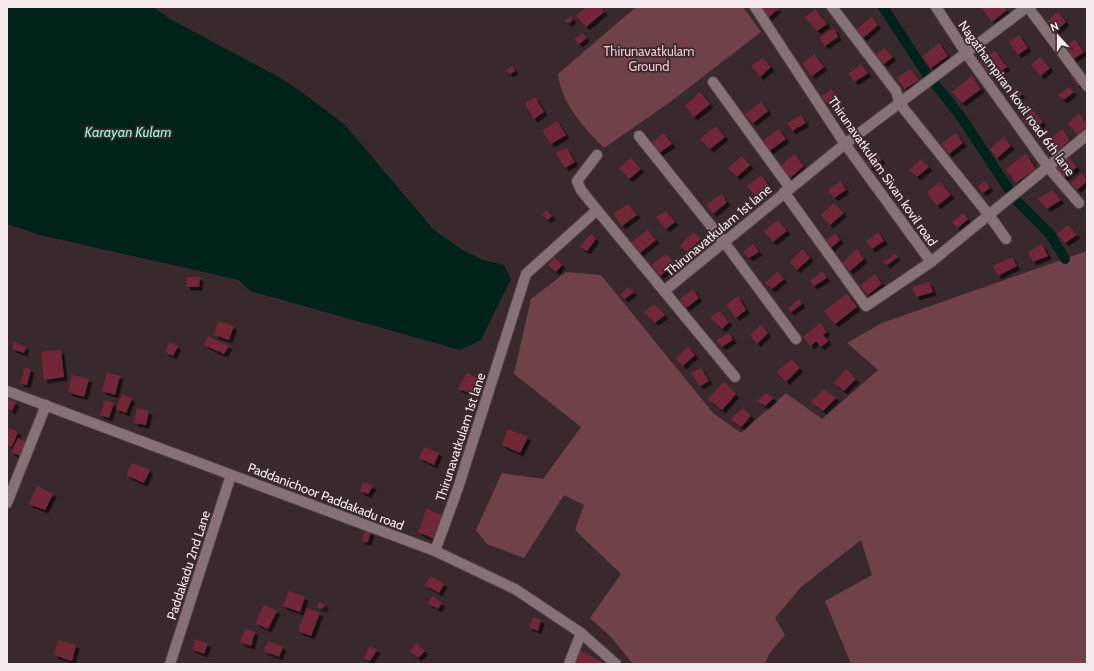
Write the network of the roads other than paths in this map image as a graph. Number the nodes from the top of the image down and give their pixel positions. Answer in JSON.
{"nodes":[{"id":1,"x":755,"y":7,"type":"edge"},
{"id":2,"x":832,"y":7,"type":"edge"},
{"id":3,"x":936,"y":7,"type":"edge"},
{"id":4,"x":1027,"y":7,"type":"edge"},
{"id":5,"x":966,"y":53,"type":"junction"},
{"id":6,"x":713,"y":82,"type":"dead end"},
{"id":7,"x":1087,"y":86,"type":"edge"},
{"id":8,"x":900,"y":104,"type":"junction"},
{"id":9,"x":1087,"y":135,"type":"edge"},
{"id":10,"x":639,"y":136,"type":"dead end"},
{"id":11,"x":846,"y":144,"type":"junction"},
{"id":12,"x":597,"y":155,"type":"dead end"},
{"id":13,"x":1048,"y":167,"type":"junction"},
{"id":14,"x":787,"y":190,"type":"junction"},
{"id":15,"x":1079,"y":203,"type":"dead end"},
{"id":16,"x":597,"y":210,"type":"junction"},
{"id":17,"x":989,"y":215,"type":"junction"},
{"id":18,"x":1006,"y":239,"type":"dead end"},
{"id":19,"x":724,"y":242,"type":"junction"},
{"id":20,"x":931,"y":262,"type":"junction"},
{"id":21,"x":664,"y":291,"type":"junction"},
{"id":22,"x":796,"y":339,"type":"dead end"},
{"id":23,"x":735,"y":377,"type":"dead end"},
{"id":24,"x":7,"y":391,"type":"edge"},
{"id":25,"x":46,"y":405,"type":"junction"},
{"id":26,"x":231,"y":474,"type":"junction"},
{"id":27,"x":7,"y":503,"type":"edge"},
{"id":28,"x":435,"y":551,"type":"junction"},
{"id":29,"x":581,"y":633,"type":"junction"},
{"id":30,"x":170,"y":664,"type":"edge"},
{"id":31,"x":569,"y":664,"type":"edge"},
{"id":32,"x":616,"y":664,"type":"edge"}],
"edges":[{"from":1,"to":11,"type":"street","name":"Thirunavatkulam Sivan kovil road"},
{"from":2,"to":8,"type":"street"},
{"from":3,"to":5,"type":"street","name":"Nagathampiran kovil road 6th lane"},
{"from":4,"to":5,"type":"street","name":"Thirunavatkulam 1st lane"},
{"from":4,"to":7,"type":"street"},
{"from":5,"to":8,"type":"street","name":"Thirunavatkulam 1st lane"},
{"from":5,"to":13,"type":"street","name":"Nagathampiran kovil road 6th lane"},
{"from":6,"to":14,"type":"street"},
{"from":8,"to":11,"type":"street","name":"Thirunavatkulam 1st lane"},
{"from":8,"to":17,"type":"street"},
{"from":9,"to":13,"type":"street","name":"Thirunavatkulam Sivan kovil road"},
{"from":10,"to":19,"type":"street"},
{"from":11,"to":14,"type":"street","name":"Thirunavatkulam 1st lane"},
{"from":11,"to":20,"type":"street","name":"Thirunavatkulam Sivan kovil road"},
{"from":12,"to":16,"type":"street"},
{"from":13,"to":15,"type":"street","name":"Nagathampiran kovil road 6th lane"},
{"from":13,"to":17,"type":"street","name":"Thirunavatkulam Sivan kovil road"},
{"from":14,"to":19,"type":"street","name":"Thirunavatkulam 1st lane"},
{"from":14,"to":20,"type":"street"},
{"from":16,"to":21,"type":"street","name":"Thirunavatkulam 1st lane"},
{"from":16,"to":28,"type":"street","name":"Thirunavatkulam 1st lane"},
{"from":17,"to":18,"type":"street"},
{"from":17,"to":20,"type":"street","name":"Thirunavatkulam Sivan kovil road"},
{"from":19,"to":21,"type":"street","name":"Thirunavatkulam 1st lane"},
{"from":19,"to":22,"type":"street"},
{"from":21,"to":23,"type":"street"},
{"from":24,"to":25,"type":"street","name":"Paddanichoor Paddakadu road"},
{"from":25,"to":26,"type":"street","name":"Paddanichoor Paddakadu road"},
{"from":25,"to":27,"type":"street"},
{"from":26,"to":28,"type":"street","name":"Paddanichoor Paddakadu road"},
{"from":26,"to":30,"type":"street","name":"Paddakadu 2nd Lane"},
{"from":28,"to":29,"type":"street","name":"Paddanichoor Paddakadu road"},
{"from":29,"to":31,"type":"street"},
{"from":29,"to":32,"type":"street","name":"Paddanichoor Paddakadu road"}]}
